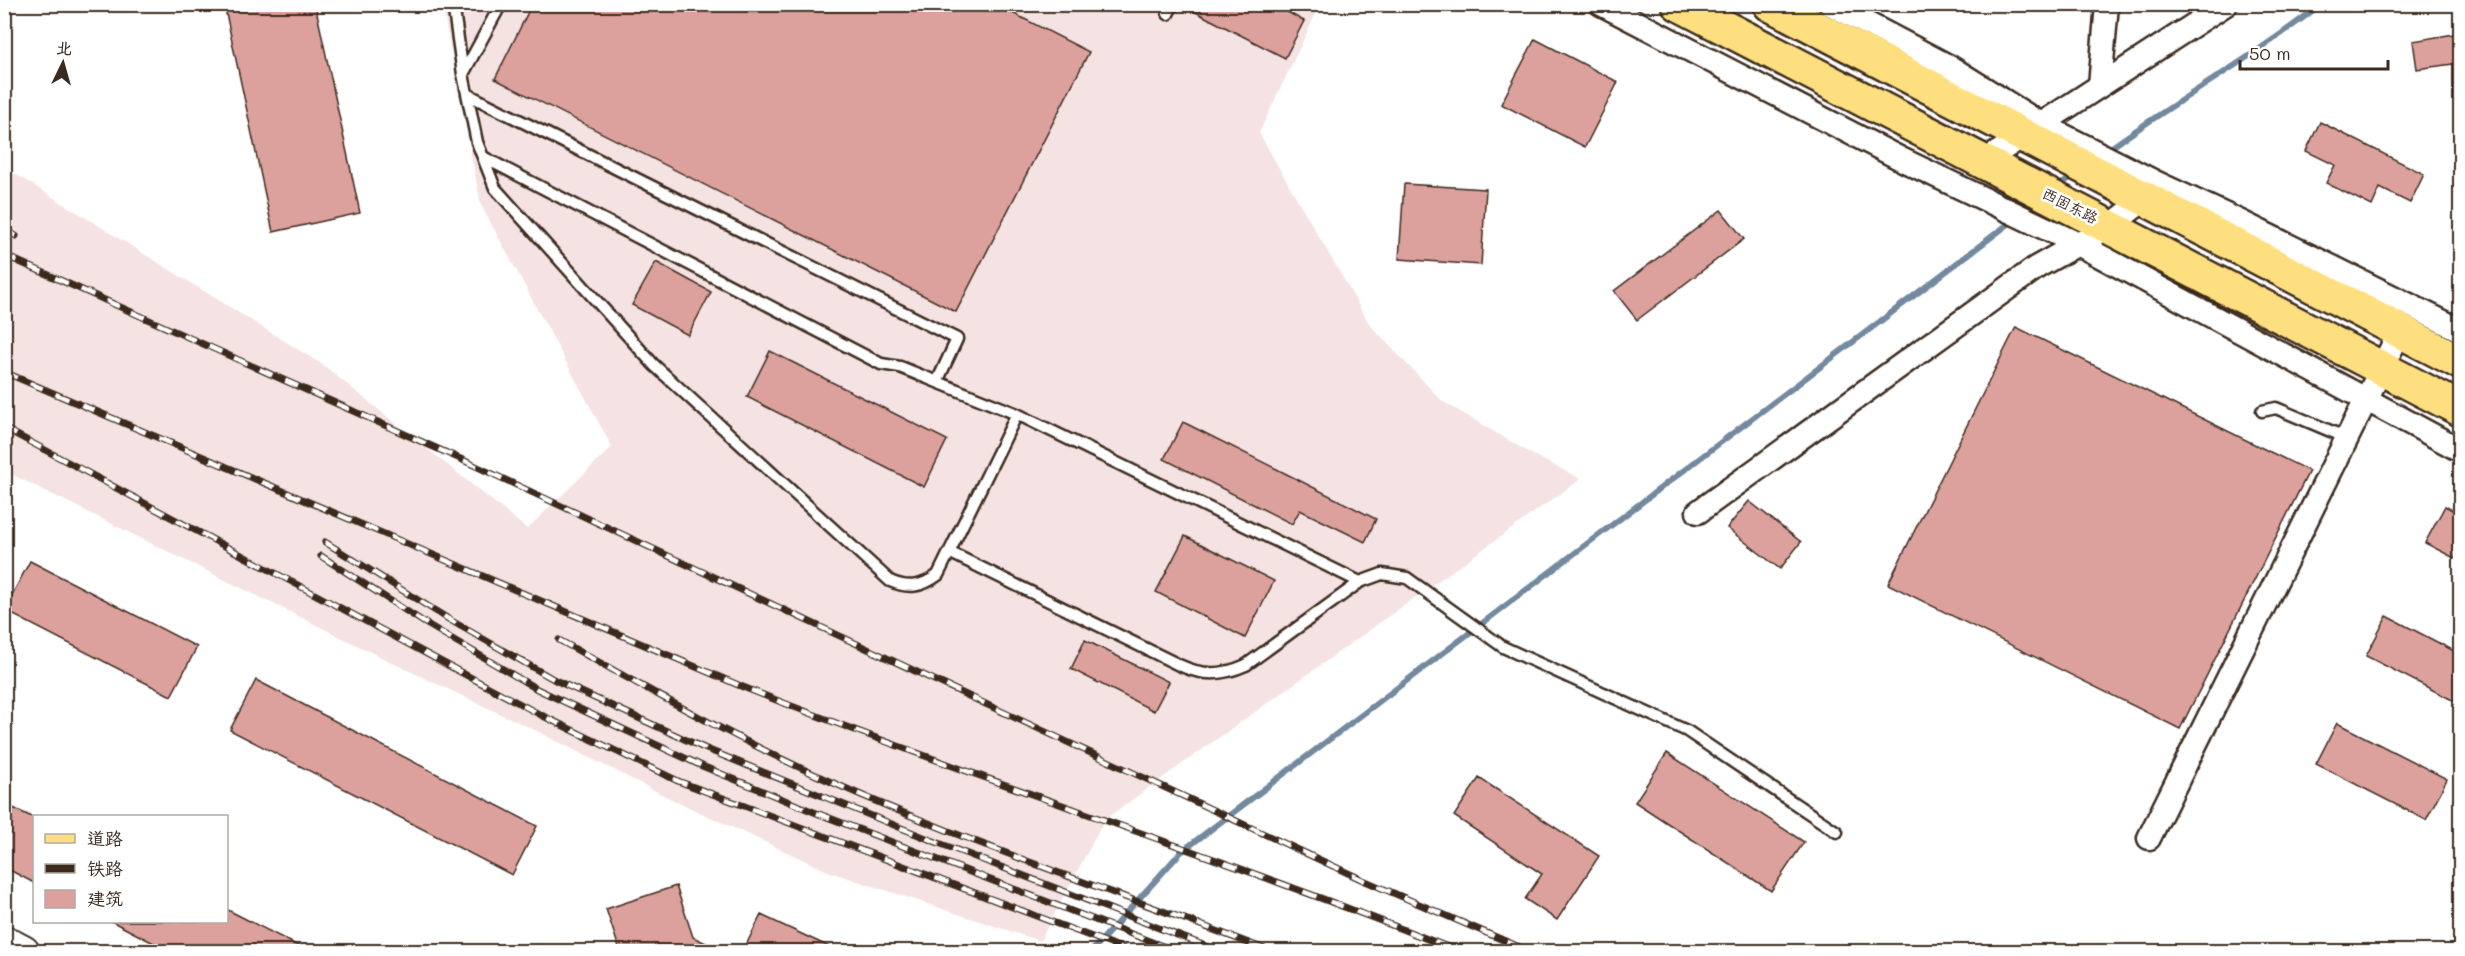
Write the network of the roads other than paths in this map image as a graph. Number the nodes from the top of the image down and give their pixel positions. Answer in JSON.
{"nodes":[{"id":1,"x":453,"y":4,"type":"edge"},
{"id":2,"x":501,"y":4,"type":"edge"},
{"id":3,"x":1601,"y":4,"type":"edge"},
{"id":4,"x":1679,"y":4,"type":"edge"},
{"id":5,"x":1770,"y":4,"type":"edge"},
{"id":6,"x":1830,"y":4,"type":"edge"},
{"id":7,"x":2108,"y":4,"type":"edge"},
{"id":8,"x":2226,"y":4,"type":"edge"},
{"id":9,"x":463,"y":74,"type":"junction"},
{"id":10,"x":2100,"y":86,"type":"junction"},
{"id":11,"x":467,"y":94,"type":"junction"},
{"id":12,"x":2041,"y":135,"type":"junction"},
{"id":13,"x":483,"y":157,"type":"junction"},
{"id":14,"x":1996,"y":168,"type":"junction"},
{"id":15,"x":2137,"y":187,"type":"junction"},
{"id":16,"x":2086,"y":231,"type":"junction"},
{"id":17,"x":2460,"y":330,"type":"edge"},
{"id":18,"x":2400,"y":331,"type":"junction"},
{"id":19,"x":2460,"y":362,"type":"edge"},
{"id":20,"x":2382,"y":368,"type":"junction"},
{"id":21,"x":937,"y":382,"type":"junction"},
{"id":22,"x":2365,"y":401,"type":"junction"},
{"id":23,"x":2460,"y":409,"type":"edge"},
{"id":24,"x":2262,"y":411,"type":"dead end"},
{"id":25,"x":1017,"y":414,"type":"junction"},
{"id":26,"x":2347,"y":438,"type":"junction"},
{"id":27,"x":2460,"y":450,"type":"edge"},
{"id":28,"x":1698,"y":512,"type":"dead end"},
{"id":29,"x":949,"y":552,"type":"junction"},
{"id":30,"x":1359,"y":582,"type":"junction"},
{"id":31,"x":1837,"y":832,"type":"dead end"},
{"id":32,"x":2149,"y":838,"type":"dead end"},
{"id":33,"x":4,"y":942,"type":"edge"},
{"id":34,"x":23,"y":951,"type":"edge"}],
"edges":[{"from":1,"to":9,"type":"lane"},
{"from":2,"to":9,"type":"lane"},
{"from":3,"to":16,"type":"street"},
{"from":4,"to":14,"type":"main road","name":"西固东路"},
{"from":5,"to":12,"type":"main road"},
{"from":6,"to":12,"type":"street"},
{"from":7,"to":10,"type":"street"},
{"from":8,"to":10,"type":"street"},
{"from":9,"to":11,"type":"lane"},
{"from":10,"to":12,"type":"street"},
{"from":11,"to":13,"type":"lane"},
{"from":11,"to":21,"type":"lane"},
{"from":12,"to":14,"type":"street"},
{"from":12,"to":15,"type":"main road"},
{"from":13,"to":21,"type":"lane"},
{"from":13,"to":29,"type":"lane"},
{"from":14,"to":16,"type":"main road","name":"西固东路"},
{"from":15,"to":16,"type":"street"},
{"from":15,"to":17,"type":"street"},
{"from":15,"to":18,"type":"main road"},
{"from":16,"to":20,"type":"main road","name":"西固东路"},
{"from":16,"to":22,"type":"street"},
{"from":16,"to":28,"type":"street"},
{"from":18,"to":19,"type":"main road"},
{"from":18,"to":20,"type":"street"},
{"from":20,"to":22,"type":"street"},
{"from":20,"to":23,"type":"main road","name":"西固东路"},
{"from":21,"to":25,"type":"lane"},
{"from":22,"to":26,"type":"street"},
{"from":22,"to":27,"type":"street"},
{"from":24,"to":26,"type":"lane"},
{"from":25,"to":29,"type":"lane"},
{"from":25,"to":30,"type":"lane"},
{"from":26,"to":32,"type":"street"},
{"from":29,"to":30,"type":"lane"},
{"from":30,"to":31,"type":"lane"},
{"from":33,"to":34,"type":"street"}]}
